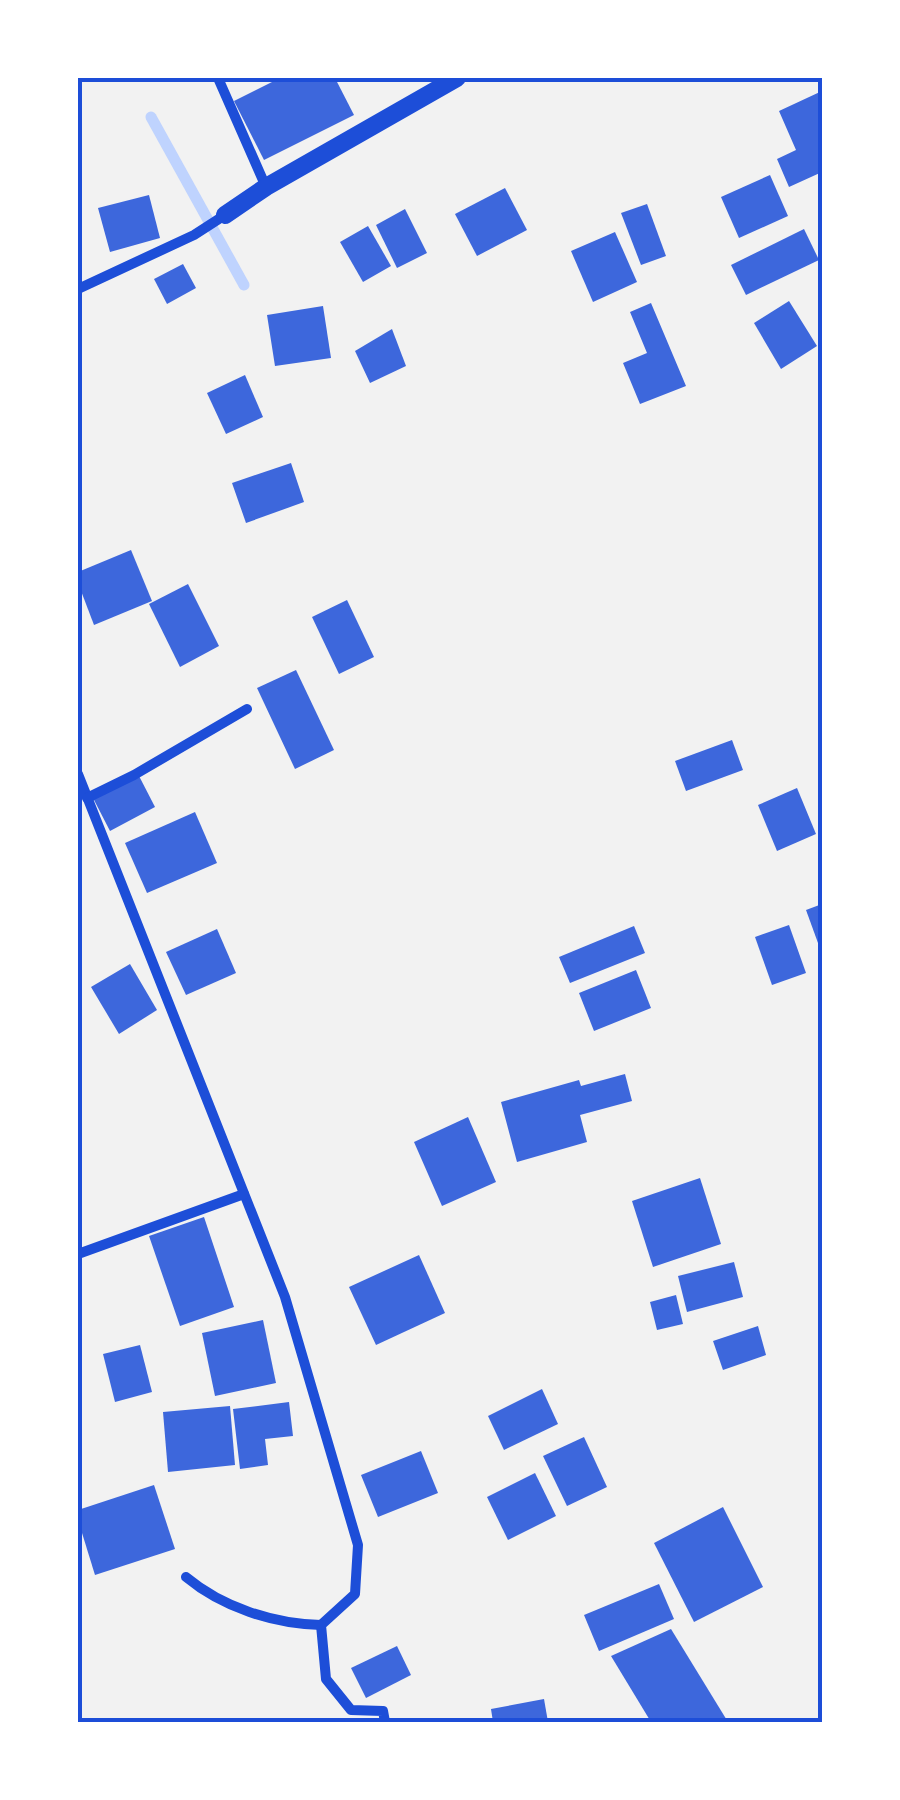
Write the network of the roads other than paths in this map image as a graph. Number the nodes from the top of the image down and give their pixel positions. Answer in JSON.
{"nodes":[{"id":1,"x":218,"y":78,"type":"edge"},
{"id":2,"x":457,"y":78,"type":"edge"},
{"id":3,"x":266,"y":187,"type":"junction"},
{"id":4,"x":225,"y":214,"type":"joint"},
{"id":5,"x":78,"y":289,"type":"edge"},
{"id":6,"x":247,"y":709,"type":"dead end"},
{"id":7,"x":78,"y":774,"type":"edge"},
{"id":8,"x":87,"y":798,"type":"junction"},
{"id":9,"x":244,"y":1194,"type":"junction"},
{"id":10,"x":78,"y":1254,"type":"edge"},
{"id":11,"x":186,"y":1576,"type":"dead end"},
{"id":12,"x":320,"y":1624,"type":"junction"},
{"id":13,"x":386,"y":1722,"type":"edge"}],
"edges":[{"from":1,"to":3,"type":"street"},
{"from":2,"to":3,"type":"street"},
{"from":3,"to":4,"type":"street"},
{"from":4,"to":5,"type":"street"},
{"from":6,"to":8,"type":"street"},
{"from":7,"to":8,"type":"street"},
{"from":8,"to":9,"type":"street"},
{"from":9,"to":10,"type":"street"},
{"from":9,"to":12,"type":"street"},
{"from":11,"to":12,"type":"street"},
{"from":12,"to":13,"type":"street"}]}
